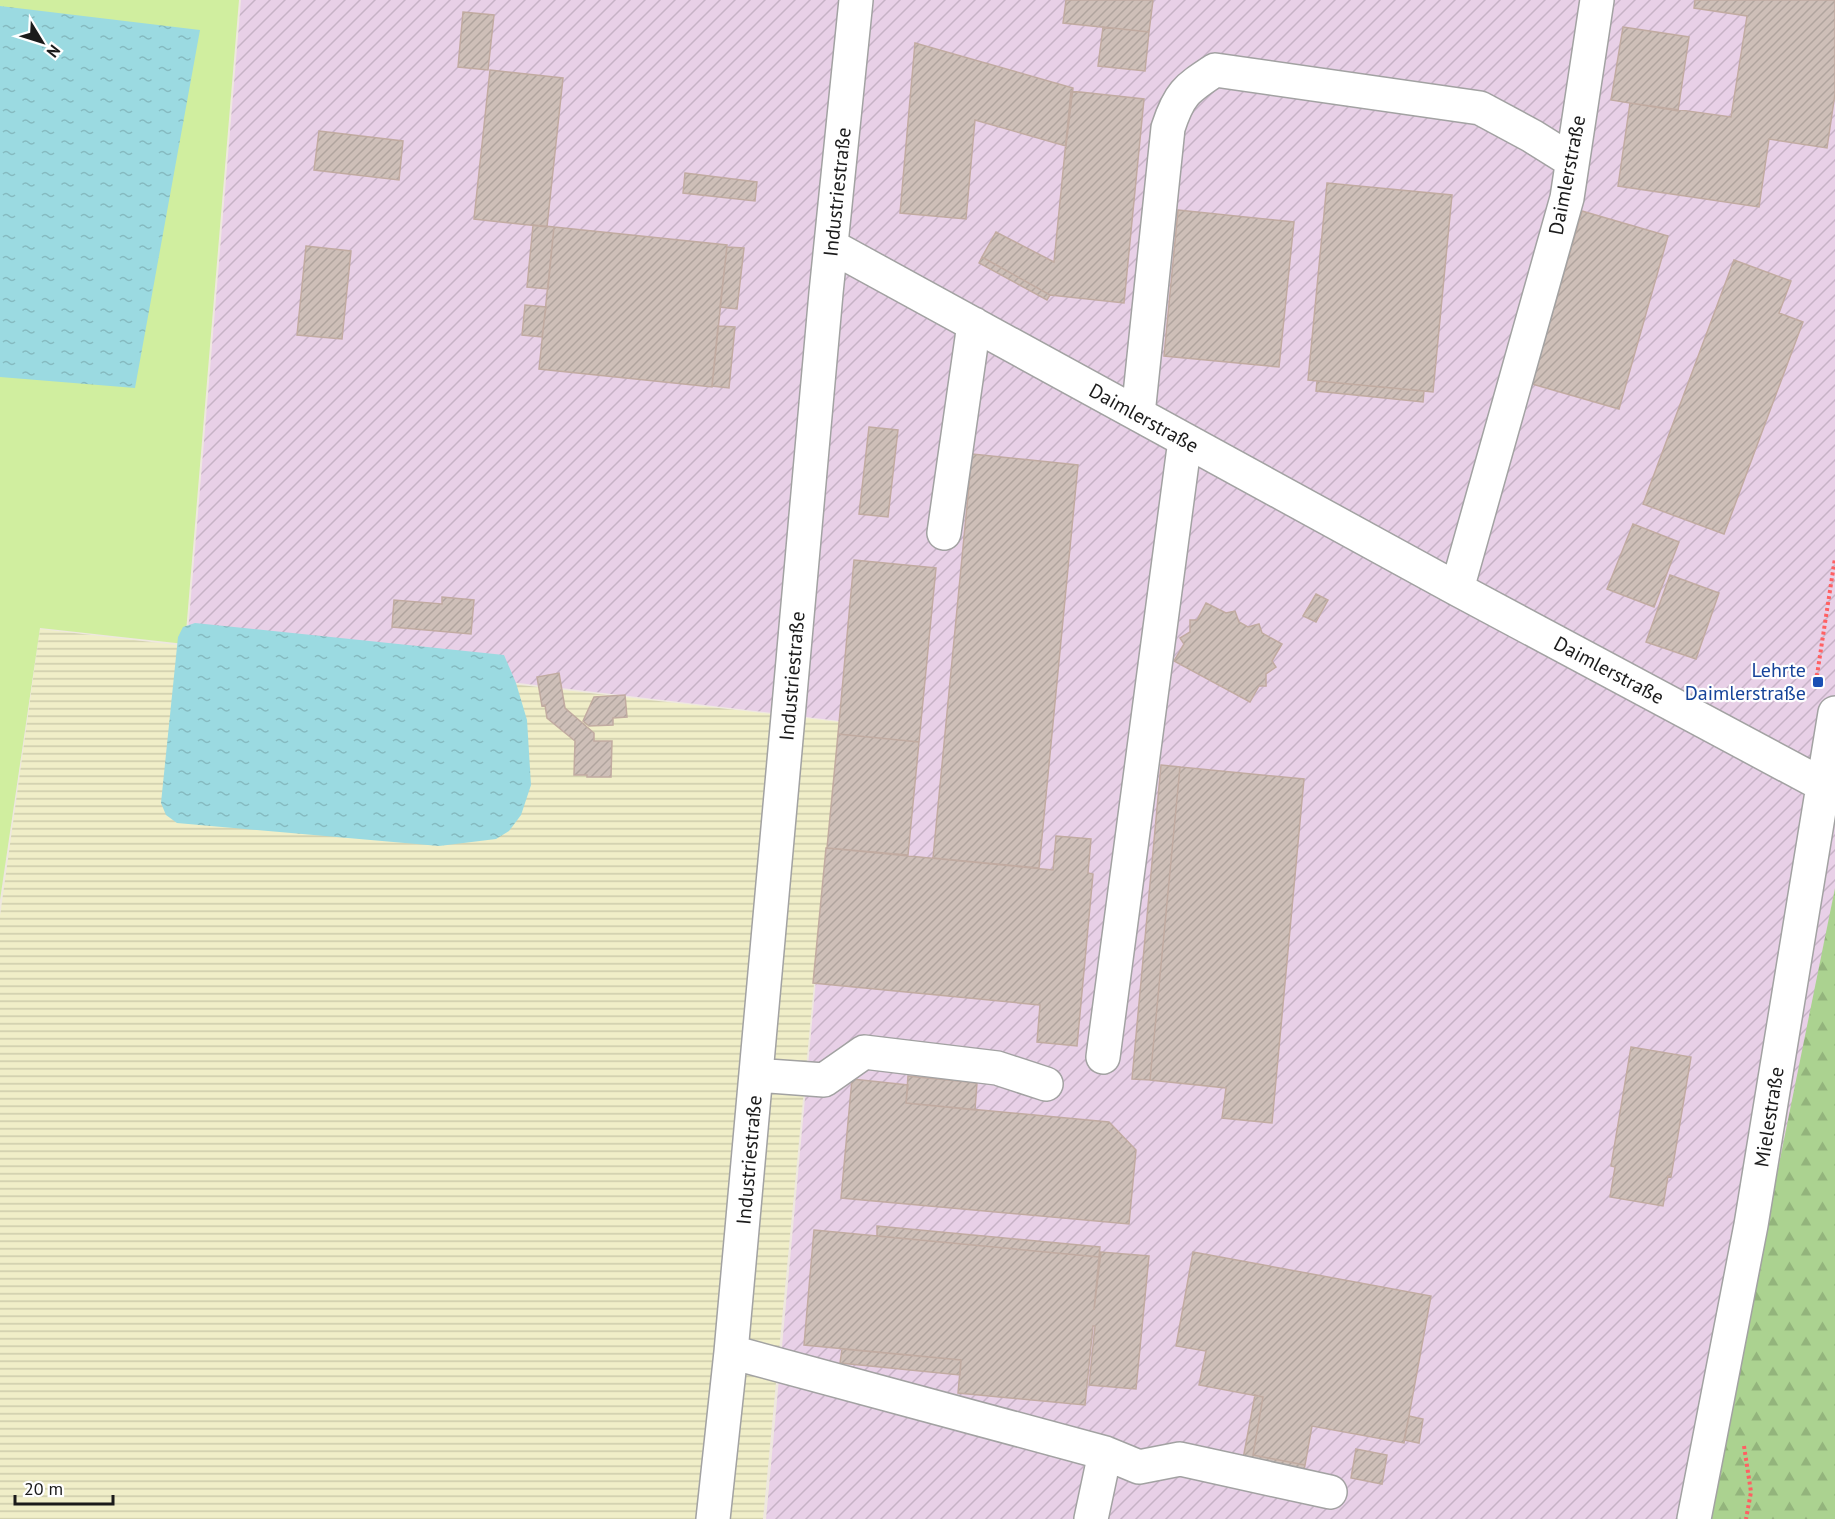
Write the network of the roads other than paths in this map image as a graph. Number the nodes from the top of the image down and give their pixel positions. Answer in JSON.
{"nodes":[{"id":1,"x":856,"y":0,"type":"edge"},
{"id":2,"x":1597,"y":0,"type":"edge"},
{"id":3,"x":1572,"y":161,"type":"junction"},
{"id":4,"x":831,"y":246,"type":"junction"},
{"id":5,"x":974,"y":324,"type":"junction"},
{"id":6,"x":1138,"y":414,"type":"junction"},
{"id":7,"x":1185,"y":440,"type":"junction"},
{"id":8,"x":944,"y":533,"type":"dead end"},
{"id":9,"x":1457,"y":589,"type":"junction"},
{"id":10,"x":1825,"y":702,"type":"edge"},
{"id":11,"x":1823,"y":785,"type":"junction"},
{"id":12,"x":1103,"y":1057,"type":"dead end"},
{"id":13,"x":756,"y":1075,"type":"junction"},
{"id":14,"x":1046,"y":1084,"type":"dead end"},
{"id":15,"x":731,"y":1352,"type":"junction"},
{"id":16,"x":1105,"y":1453,"type":"junction"},
{"id":17,"x":1330,"y":1492,"type":"dead end"},
{"id":18,"x":713,"y":1519,"type":"edge"},
{"id":19,"x":1091,"y":1519,"type":"edge"},
{"id":20,"x":1694,"y":1519,"type":"edge"}],
"edges":[{"from":1,"to":4,"type":"street","name":"Industriestraße"},
{"from":2,"to":3,"type":"street","name":"Daimlerstraße"},
{"from":3,"to":6,"type":"street"},
{"from":3,"to":9,"type":"street","name":"Daimlerstraße"},
{"from":4,"to":5,"type":"street","name":"Daimlerstraße"},
{"from":4,"to":13,"type":"street","name":"Industriestraße"},
{"from":5,"to":6,"type":"street","name":"Daimlerstraße"},
{"from":5,"to":8,"type":"street"},
{"from":6,"to":7,"type":"street","name":"Daimlerstraße"},
{"from":7,"to":9,"type":"street","name":"Daimlerstraße"},
{"from":7,"to":12,"type":"street"},
{"from":9,"to":11,"type":"street","name":"Daimlerstraße"},
{"from":10,"to":11,"type":"street","name":"Mielestraße"},
{"from":11,"to":20,"type":"street","name":"Mielestraße"},
{"from":13,"to":14,"type":"street"},
{"from":13,"to":15,"type":"street","name":"Industriestraße"},
{"from":15,"to":16,"type":"street"},
{"from":15,"to":18,"type":"street","name":"Industriestraße"},
{"from":16,"to":17,"type":"street"},
{"from":16,"to":19,"type":"street"}]}
